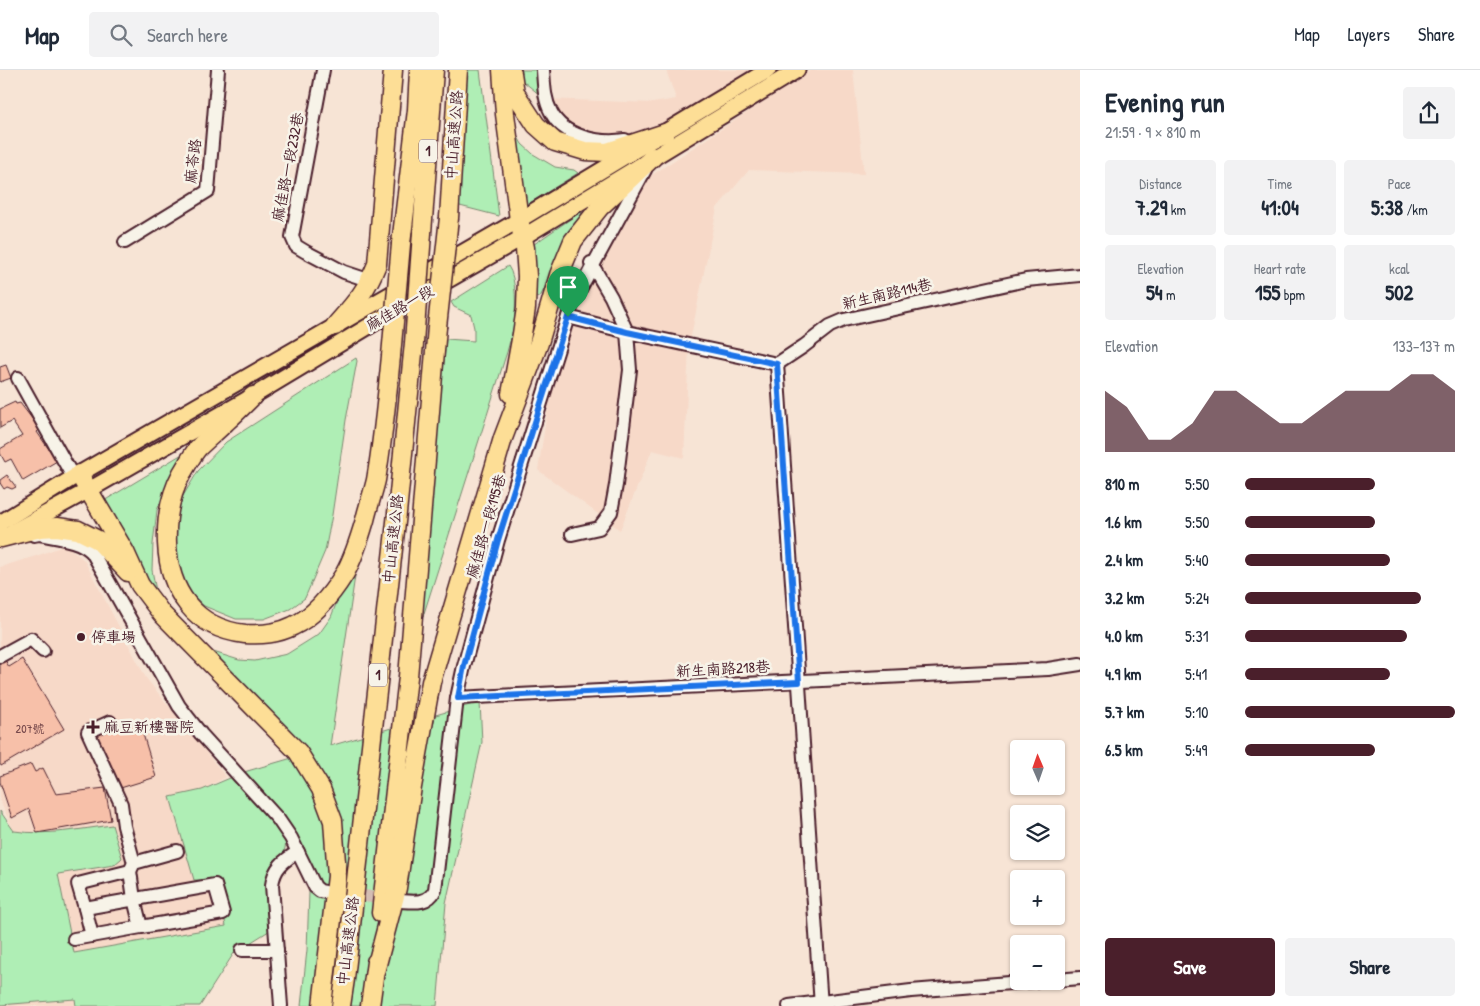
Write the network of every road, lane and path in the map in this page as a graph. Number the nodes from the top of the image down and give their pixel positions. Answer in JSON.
{"nodes":[{"id":1,"x":218,"y":70,"type":"edge"},
{"id":2,"x":323,"y":70,"type":"edge"},
{"id":3,"x":393,"y":70,"type":"edge"},
{"id":4,"x":419,"y":70,"type":"edge"},
{"id":5,"x":434,"y":70,"type":"edge"},
{"id":6,"x":458,"y":70,"type":"edge"},
{"id":7,"x":502,"y":70,"type":"edge"},
{"id":8,"x":512,"y":70,"type":"edge"},
{"id":9,"x":543,"y":70,"type":"edge"},
{"id":10,"x":768,"y":70,"type":"edge"},
{"id":11,"x":797,"y":70,"type":"edge"},
{"id":12,"x":665,"y":133,"type":"junction"},
{"id":13,"x":653,"y":157,"type":"junction"},
{"id":14,"x":521,"y":229,"type":"junction"},
{"id":15,"x":125,"y":242,"type":"dead end"},
{"id":16,"x":591,"y":263,"type":"dead end"},
{"id":17,"x":1080,"y":275,"type":"edge"},
{"id":18,"x":370,"y":281,"type":"junction"},
{"id":19,"x":568,"y":317,"type":"junction"},
{"id":20,"x":335,"y":326,"type":"junction"},
{"id":21,"x":627,"y":332,"type":"junction"},
{"id":22,"x":777,"y":364,"type":"junction"},
{"id":23,"x":18,"y":378,"type":"dead end"},
{"id":24,"x":253,"y":396,"type":"junction"},
{"id":25,"x":503,"y":438,"type":"junction"},
{"id":26,"x":76,"y":475,"type":"junction"},
{"id":27,"x":89,"y":490,"type":"junction"},
{"id":28,"x":0,"y":533,"type":"edge"},
{"id":29,"x":572,"y":534,"type":"dead end"},
{"id":30,"x":140,"y":585,"type":"junction"},
{"id":31,"x":43,"y":651,"type":"dead end"},
{"id":32,"x":0,"y":656,"type":"edge"},
{"id":33,"x":1080,"y":664,"type":"edge"},
{"id":34,"x":799,"y":682,"type":"junction"},
{"id":35,"x":458,"y":698,"type":"junction"},
{"id":36,"x":110,"y":722,"type":"dead end"},
{"id":37,"x":178,"y":850,"type":"dead end"},
{"id":38,"x":298,"y":852,"type":"junction"},
{"id":39,"x":132,"y":867,"type":"junction"},
{"id":40,"x":325,"y":892,"type":"tunnel mouth"},
{"id":41,"x":134,"y":899,"type":"junction"},
{"id":42,"x":401,"y":901,"type":"tunnel mouth"},
{"id":43,"x":85,"y":908,"type":"junction"},
{"id":44,"x":141,"y":927,"type":"junction"},
{"id":45,"x":92,"y":936,"type":"junction"},
{"id":46,"x":74,"y":939,"type":"dead end"},
{"id":47,"x":242,"y":950,"type":"dead end"},
{"id":48,"x":278,"y":950,"type":"junction"},
{"id":49,"x":375,"y":972,"type":"junction"},
{"id":50,"x":1080,"y":978,"type":"edge"},
{"id":51,"x":1065,"y":979,"type":"edge"},
{"id":52,"x":1010,"y":983,"type":"edge"},
{"id":53,"x":821,"y":1004,"type":"edge"},
{"id":54,"x":281,"y":1006,"type":"edge"},
{"id":55,"x":322,"y":1006,"type":"edge"},
{"id":56,"x":340,"y":1006,"type":"edge"},
{"id":57,"x":370,"y":1006,"type":"edge"},
{"id":58,"x":789,"y":1006,"type":"edge"}],
"edges":[{"from":1,"to":15,"type":"street","name":"麻苓路"},
{"from":2,"to":18,"type":"street","name":"麻佳路一段232巷"},
{"from":3,"to":18,"type":"highway"},
{"from":4,"to":24,"type":"highway","bridge":true},
{"from":5,"to":56,"type":"highway","name":"中山高速公路","number":"1","bridge":true},
{"from":6,"to":49,"type":"highway","name":"中山高速公路","number":"1","bridge":true},
{"from":7,"to":14,"type":"highway"},
{"from":8,"to":12,"type":"highway"},
{"from":9,"to":12,"type":"street"},
{"from":10,"to":12,"type":"main road","name":"麻佳路一段"},
{"from":11,"to":13,"type":"main road","name":"麻佳路一段"},
{"from":12,"to":14,"type":"main road","name":"麻佳路一段"},
{"from":13,"to":14,"type":"main road","name":"麻佳路一段"},
{"from":13,"to":19,"type":"street","name":"麻佳路一段195巷"},
{"from":13,"to":25,"type":"highway"},
{"from":14,"to":20,"type":"main road","name":"麻佳路一段"},
{"from":14,"to":24,"type":"main road","name":"麻佳路一段"},
{"from":14,"to":25,"type":"highway"},
{"from":16,"to":21,"type":"street"},
{"from":17,"to":22,"type":"street","name":"新生南路114巷"},
{"from":18,"to":20,"type":"highway"},
{"from":19,"to":21,"type":"street"},
{"from":19,"to":35,"type":"street","name":"麻佳路一段195巷"},
{"from":20,"to":26,"type":"main road","name":"麻佳路一段"},
{"from":21,"to":22,"type":"street"},
{"from":21,"to":29,"type":"street"},
{"from":22,"to":34,"type":"street"},
{"from":23,"to":26,"type":"street"},
{"from":24,"to":27,"type":"main road","name":"麻佳路一段"},
{"from":25,"to":49,"type":"highway"},
{"from":26,"to":27,"type":"highway"},
{"from":26,"to":28,"type":"main road","name":"麻佳路一段"},
{"from":27,"to":28,"type":"main road","name":"麻佳路一段"},
{"from":27,"to":30,"type":"highway"},
{"from":28,"to":30,"type":"highway"},
{"from":28,"to":38,"type":"street"},
{"from":30,"to":55,"type":"highway"},
{"from":31,"to":32,"type":"street"},
{"from":33,"to":34,"type":"street","name":"新生南路218巷"},
{"from":34,"to":35,"type":"street","name":"新生南路218巷"},
{"from":34,"to":53,"type":"street"},
{"from":35,"to":42,"type":"street","name":"麻佳路一段195巷"},
{"from":36,"to":39,"type":"street"},
{"from":37,"to":39,"type":"street"},
{"from":38,"to":40,"type":"street"},
{"from":38,"to":48,"type":"street"},
{"from":39,"to":41,"type":"street"},
{"from":39,"to":43,"type":"street"},
{"from":41,"to":43,"type":"street"},
{"from":41,"to":44,"type":"street"},
{"from":41,"to":44,"type":"street"},
{"from":43,"to":45,"type":"street"},
{"from":44,"to":45,"type":"street"},
{"from":45,"to":46,"type":"street"},
{"from":47,"to":48,"type":"street"},
{"from":48,"to":54,"type":"street"},
{"from":49,"to":57,"type":"highway","name":"中山高速公路","number":"1"},
{"from":50,"to":51,"type":"street"},
{"from":52,"to":53,"type":"street"},
{"from":53,"to":58,"type":"street"}]}
